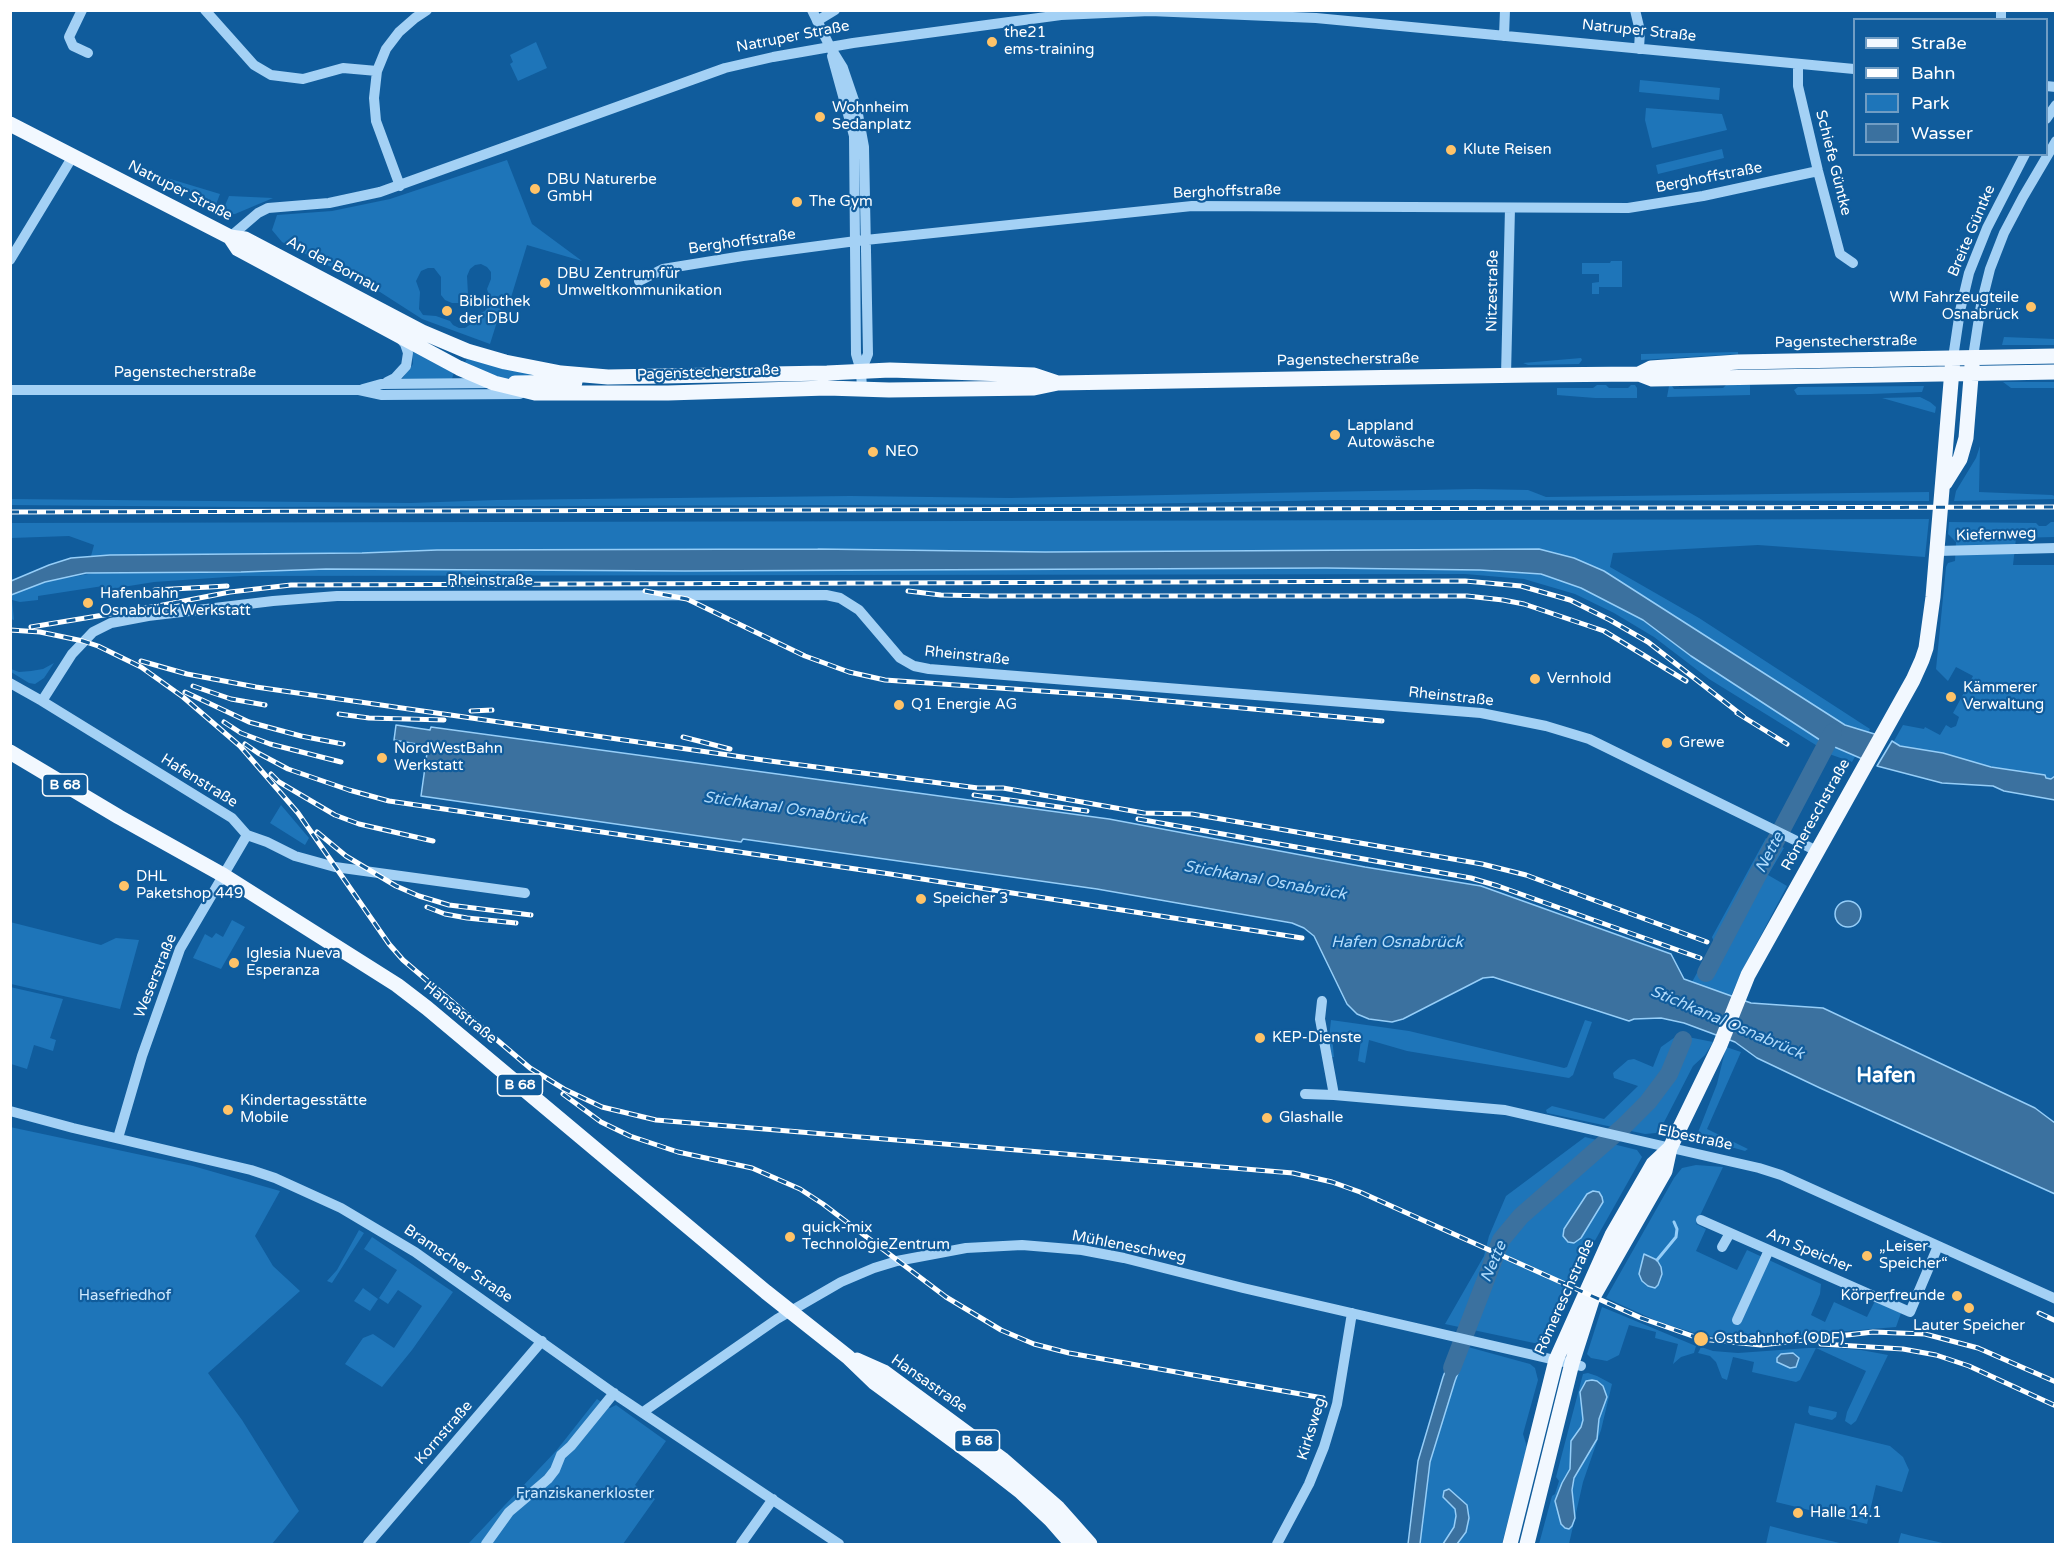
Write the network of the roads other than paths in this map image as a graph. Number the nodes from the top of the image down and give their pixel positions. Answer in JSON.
{"nodes":[{"id":1,"x":82,"y":10,"type":"edge"},
{"id":2,"x":205,"y":10,"type":"edge"},
{"id":3,"x":427,"y":10,"type":"edge"},
{"id":4,"x":812,"y":10,"type":"edge"},
{"id":5,"x":835,"y":10,"type":"edge"},
{"id":6,"x":1505,"y":10,"type":"edge"},
{"id":7,"x":1635,"y":10,"type":"edge"},
{"id":8,"x":1124,"y":11,"type":"edge"},
{"id":9,"x":1137,"y":11,"type":"edge"},
{"id":10,"x":1316,"y":14,"type":"edge"},
{"id":11,"x":817,"y":21,"type":"junction"},
{"id":12,"x":1504,"y":36,"type":"junction"},
{"id":13,"x":830,"y":47,"type":"junction"},
{"id":14,"x":1639,"y":49,"type":"junction"},
{"id":15,"x":88,"y":53,"type":"dead end"},
{"id":16,"x":1798,"y":64,"type":"junction"},
{"id":17,"x":1853,"y":69,"type":"edge"},
{"id":18,"x":377,"y":71,"type":"junction"},
{"id":19,"x":10,"y":124,"type":"edge"},
{"id":20,"x":73,"y":156,"type":"junction"},
{"id":21,"x":2024,"y":156,"type":"edge"},
{"id":22,"x":2046,"y":156,"type":"edge"},
{"id":23,"x":1818,"y":171,"type":"junction"},
{"id":24,"x":400,"y":186,"type":"junction"},
{"id":25,"x":1510,"y":207,"type":"junction"},
{"id":26,"x":230,"y":237,"type":"junction"},
{"id":27,"x":861,"y":241,"type":"junction"},
{"id":28,"x":10,"y":260,"type":"edge"},
{"id":29,"x":1853,"y":263,"type":"dead end"},
{"id":30,"x":639,"y":281,"type":"dead end"},
{"id":31,"x":398,"y":335,"type":"junction"},
{"id":32,"x":2055,"y":356,"type":"edge"},
{"id":33,"x":1973,"y":357,"type":"junction"},
{"id":34,"x":1953,"y":358,"type":"junction"},
{"id":35,"x":861,"y":371,"type":"junction"},
{"id":36,"x":2055,"y":372,"type":"edge"},
{"id":37,"x":1639,"y":374,"type":"junction"},
{"id":38,"x":1951,"y":374,"type":"junction"},
{"id":39,"x":1971,"y":374,"type":"junction"},
{"id":40,"x":1506,"y":375,"type":"junction"},
{"id":41,"x":608,"y":377,"type":"junction"},
{"id":42,"x":494,"y":383,"type":"junction"},
{"id":43,"x":1058,"y":383,"type":"junction"},
{"id":44,"x":381,"y":384,"type":"junction"},
{"id":45,"x":862,"y":389,"type":"junction"},
{"id":46,"x":10,"y":390,"type":"edge"},
{"id":47,"x":359,"y":390,"type":"junction"},
{"id":48,"x":536,"y":393,"type":"junction"},
{"id":49,"x":1943,"y":485,"type":"junction"},
{"id":50,"x":2055,"y":548,"type":"edge"},
{"id":51,"x":1937,"y":551,"type":"junction"},
{"id":52,"x":10,"y":683,"type":"edge"},
{"id":53,"x":42,"y":700,"type":"junction"},
{"id":54,"x":10,"y":752,"type":"edge"},
{"id":55,"x":247,"y":836,"type":"junction"},
{"id":56,"x":1817,"y":851,"type":"junction"},
{"id":57,"x":223,"y":875,"type":"junction"},
{"id":58,"x":525,"y":893,"type":"dead end"},
{"id":59,"x":1322,"y":1001,"type":"dead end"},
{"id":60,"x":1305,"y":1094,"type":"dead end"},
{"id":61,"x":1334,"y":1095,"type":"junction"},
{"id":62,"x":10,"y":1111,"type":"edge"},
{"id":63,"x":118,"y":1138,"type":"junction"},
{"id":64,"x":1670,"y":1148,"type":"junction"},
{"id":65,"x":1701,"y":1220,"type":"dead end"},
{"id":66,"x":1730,"y":1233,"type":"junction"},
{"id":67,"x":1938,"y":1246,"type":"junction"},
{"id":68,"x":1722,"y":1247,"type":"dead end"},
{"id":69,"x":1770,"y":1251,"type":"junction"},
{"id":70,"x":2055,"y":1299,"type":"edge"},
{"id":71,"x":790,"y":1311,"type":"junction"},
{"id":72,"x":1352,"y":1313,"type":"junction"},
{"id":73,"x":1737,"y":1320,"type":"dead end"},
{"id":74,"x":542,"y":1341,"type":"junction"},
{"id":75,"x":848,"y":1357,"type":"junction"},
{"id":76,"x":1556,"y":1360,"type":"junction"},
{"id":77,"x":1576,"y":1365,"type":"junction"},
{"id":78,"x":614,"y":1393,"type":"junction"},
{"id":79,"x":643,"y":1412,"type":"junction"},
{"id":80,"x":773,"y":1499,"type":"junction"},
{"id":81,"x":368,"y":1545,"type":"edge"},
{"id":82,"x":486,"y":1545,"type":"edge"},
{"id":83,"x":741,"y":1545,"type":"edge"},
{"id":84,"x":839,"y":1545,"type":"edge"},
{"id":85,"x":1072,"y":1545,"type":"edge"},
{"id":86,"x":1090,"y":1545,"type":"edge"},
{"id":87,"x":1277,"y":1545,"type":"edge"},
{"id":88,"x":1510,"y":1545,"type":"edge"},
{"id":89,"x":1527,"y":1545,"type":"edge"}],
"edges":[{"from":1,"to":15,"type":"street"},
{"from":2,"to":18,"type":"street"},
{"from":3,"to":18,"type":"street"},
{"from":4,"to":11,"type":"street"},
{"from":5,"to":11,"type":"street"},
{"from":6,"to":12,"type":"street"},
{"from":7,"to":14,"type":"street"},
{"from":8,"to":9,"type":"street","name":"Natruper Straße"},
{"from":8,"to":13,"type":"street","name":"Natruper Straße"},
{"from":9,"to":10,"type":"street","name":"Natruper Straße"},
{"from":10,"to":12,"type":"street","name":"Natruper Straße"},
{"from":11,"to":13,"type":"street"},
{"from":12,"to":14,"type":"street","name":"Natruper Straße"},
{"from":13,"to":24,"type":"street","name":"Natruper Straße"},
{"from":13,"to":27,"type":"street"},
{"from":14,"to":16,"type":"street","name":"Natruper Straße"},
{"from":16,"to":17,"type":"street","name":"Natruper Straße"},
{"from":16,"to":23,"type":"street","name":"Schiefe Güntke"},
{"from":18,"to":24,"type":"street"},
{"from":19,"to":20,"type":"main road","name":"Natruper Straße"},
{"from":20,"to":26,"type":"main road","name":"Natruper Straße"},
{"from":20,"to":28,"type":"street"},
{"from":21,"to":34,"type":"street","name":"Breite Güntke"},
{"from":22,"to":33,"type":"street","name":"Breite Güntke"},
{"from":23,"to":25,"type":"street","name":"Berghoffstraße"},
{"from":23,"to":29,"type":"street","name":"Schiefe Güntke"},
{"from":24,"to":26,"type":"street","name":"Natruper Straße"},
{"from":25,"to":27,"type":"street","name":"Berghoffstraße"},
{"from":25,"to":40,"type":"street","name":"Nitzestraße"},
{"from":26,"to":31,"type":"main road","name":"An der Bornau"},
{"from":26,"to":41,"type":"main road","name":"An der Bornau"},
{"from":27,"to":30,"type":"street","name":"Berghoffstraße"},
{"from":27,"to":35,"type":"street"},
{"from":31,"to":42,"type":"main road","name":"An der Bornau"},
{"from":31,"to":44,"type":"street"},
{"from":32,"to":33,"type":"main road","name":"Pagenstecherstraße"},
{"from":33,"to":34,"type":"main road","name":"Pagenstecherstraße"},
{"from":33,"to":39,"type":"main road","name":"Römereschstraße"},
{"from":34,"to":37,"type":"main road","name":"Pagenstecherstraße"},
{"from":34,"to":38,"type":"main road","name":"Römereschstraße"},
{"from":35,"to":41,"type":"main road","name":"Pagenstecherstraße"},
{"from":35,"to":43,"type":"main road","name":"Pagenstecherstraße"},
{"from":35,"to":45,"type":"street"},
{"from":36,"to":39,"type":"main road","name":"Pagenstecherstraße"},
{"from":37,"to":38,"type":"main road","name":"Pagenstecherstraße"},
{"from":37,"to":40,"type":"main road","name":"Pagenstecherstraße"},
{"from":38,"to":39,"type":"main road","name":"Pagenstecherstraße"},
{"from":38,"to":49,"type":"main road","name":"Römereschstraße"},
{"from":39,"to":49,"type":"main road","name":"Römereschstraße"},
{"from":40,"to":43,"type":"main road","name":"Pagenstecherstraße"},
{"from":41,"to":42,"type":"main road"},
{"from":42,"to":44,"type":"street","name":"Pagenstecherstraße"},
{"from":42,"to":48,"type":"main road","name":"An der Bornau"},
{"from":43,"to":45,"type":"main road","name":"Pagenstecherstraße"},
{"from":44,"to":47,"type":"street","name":"Pagenstecherstraße"},
{"from":45,"to":48,"type":"main road","name":"Pagenstecherstraße"},
{"from":46,"to":47,"type":"street","name":"Pagenstecherstraße"},
{"from":47,"to":48,"type":"street","name":"Pagenstecherstraße"},
{"from":49,"to":51,"type":"main road","name":"Römereschstraße"},
{"from":50,"to":51,"type":"street","name":"Kiefernweg"},
{"from":51,"to":56,"type":"main road","name":"Römereschstraße"},
{"from":52,"to":53,"type":"street","name":"Hafenstraße"},
{"from":53,"to":55,"type":"street","name":"Hafenstraße"},
{"from":53,"to":56,"type":"street","name":"Rheinstraße"},
{"from":54,"to":57,"type":"main road","name":"Hansastraße","number":"B 68"},
{"from":55,"to":57,"type":"street","name":"Weserstraße"},
{"from":55,"to":58,"type":"street","name":"Hafenstraße"},
{"from":56,"to":64,"type":"main road","name":"Römereschstraße"},
{"from":57,"to":63,"type":"street","name":"Weserstraße"},
{"from":57,"to":71,"type":"main road","name":"Hansastraße","number":"B 68"},
{"from":59,"to":61,"type":"street"},
{"from":60,"to":61,"type":"street","name":"Elbestraße"},
{"from":61,"to":64,"type":"street","name":"Elbestraße"},
{"from":62,"to":63,"type":"street","name":"Bramscher Straße"},
{"from":63,"to":74,"type":"street","name":"Bramscher Straße"},
{"from":64,"to":67,"type":"street","name":"Elbestraße"},
{"from":64,"to":76,"type":"main road","name":"Römereschstraße"},
{"from":64,"to":77,"type":"main road","name":"Römereschstraße"},
{"from":65,"to":66,"type":"street","name":"Am Speicher"},
{"from":66,"to":68,"type":"street"},
{"from":66,"to":69,"type":"street","name":"Am Speicher"},
{"from":67,"to":69,"type":"street","name":"Am Speicher"},
{"from":67,"to":70,"type":"street","name":"Elbestraße"},
{"from":69,"to":73,"type":"street"},
{"from":71,"to":72,"type":"street","name":"Mühleneschweg"},
{"from":71,"to":75,"type":"main road","name":"Hansastraße","number":"B 68"},
{"from":71,"to":79,"type":"street","name":"Mühleneschweg"},
{"from":72,"to":76,"type":"street","name":"Mühleneschweg"},
{"from":72,"to":87,"type":"street","name":"Kirksweg"},
{"from":74,"to":78,"type":"street","name":"Bramscher Straße"},
{"from":74,"to":81,"type":"street","name":"Kornstraße"},
{"from":75,"to":85,"type":"main road","name":"Hansastraße","number":"B 68"},
{"from":75,"to":86,"type":"main road","name":"Hansastraße","number":"B 68"},
{"from":76,"to":77,"type":"street","name":"Mühleneschweg"},
{"from":76,"to":88,"type":"main road","name":"Römereschstraße"},
{"from":77,"to":89,"type":"main road","name":"Römereschstraße"},
{"from":78,"to":79,"type":"street","name":"Bramscher Straße"},
{"from":78,"to":82,"type":"street"},
{"from":79,"to":80,"type":"street","name":"Bramscher Straße"},
{"from":80,"to":83,"type":"street"},
{"from":80,"to":84,"type":"street","name":"Bramscher Straße"}]}
